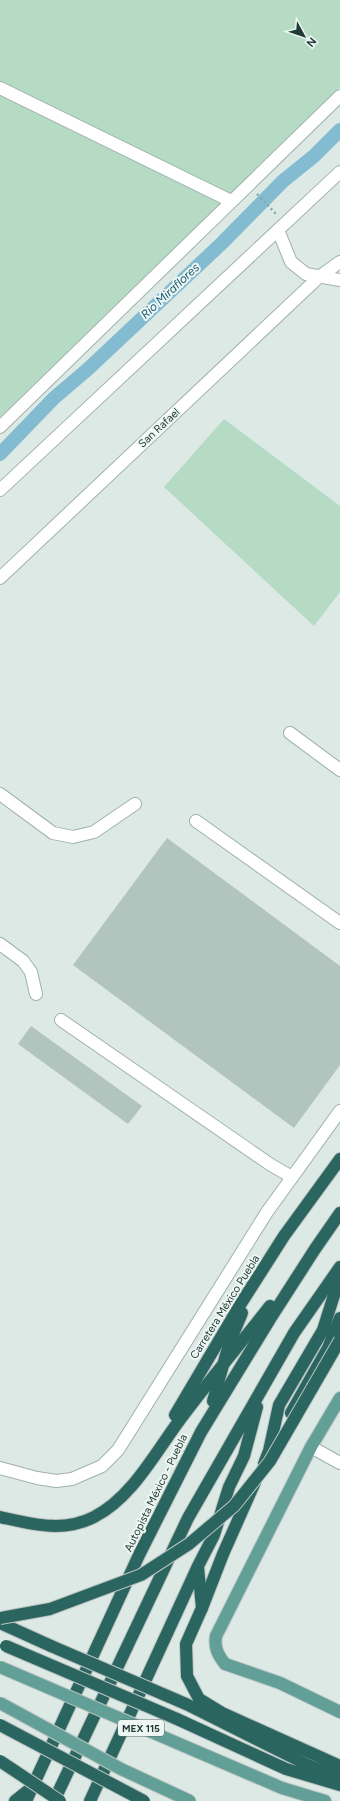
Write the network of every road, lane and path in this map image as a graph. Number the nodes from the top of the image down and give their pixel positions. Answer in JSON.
{"nodes":[{"id":1,"x":0,"y":88,"type":"edge"},
{"id":2,"x":340,"y":96,"type":"edge"},
{"id":3,"x":340,"y":172,"type":"edge"},
{"id":4,"x":248,"y":184,"type":"junction"},
{"id":5,"x":231,"y":201,"type":"junction"},
{"id":6,"x":280,"y":218,"type":"dead end"},
{"id":7,"x":278,"y":230,"type":"junction"},
{"id":8,"x":340,"y":262,"type":"edge"},
{"id":9,"x":319,"y":277,"type":"junction"},
{"id":10,"x":340,"y":280,"type":"edge"},
{"id":11,"x":0,"y":427,"type":"edge"},
{"id":12,"x":0,"y":490,"type":"edge"},
{"id":13,"x":0,"y":578,"type":"edge"},
{"id":14,"x":290,"y":733,"type":"dead end"},
{"id":15,"x":340,"y":770,"type":"edge"},
{"id":16,"x":0,"y":794,"type":"edge"},
{"id":17,"x":135,"y":804,"type":"dead end"},
{"id":18,"x":196,"y":821,"type":"dead end"},
{"id":19,"x":340,"y":923,"type":"edge"},
{"id":20,"x":0,"y":944,"type":"edge"},
{"id":21,"x":36,"y":994,"type":"dead end"},
{"id":22,"x":61,"y":1020,"type":"dead end"},
{"id":23,"x":340,"y":1111,"type":"edge"},
{"id":24,"x":340,"y":1159,"type":"edge"},
{"id":25,"x":292,"y":1177,"type":"junction"},
{"id":26,"x":340,"y":1213,"type":"edge"},
{"id":27,"x":314,"y":1249,"type":"junction"},
{"id":28,"x":268,"y":1262,"type":"junction"},
{"id":29,"x":340,"y":1267,"type":"edge"},
{"id":30,"x":340,"y":1276,"type":"edge"},
{"id":31,"x":340,"y":1318,"type":"edge"},
{"id":32,"x":340,"y":1340,"type":"edge"},
{"id":33,"x":223,"y":1365,"type":"junction"},
{"id":34,"x":261,"y":1390,"type":"junction"},
{"id":35,"x":340,"y":1398,"type":"edge"},
{"id":36,"x":201,"y":1432,"type":"junction"},
{"id":37,"x":311,"y":1447,"type":"junction"},
{"id":38,"x":270,"y":1451,"type":"junction"},
{"id":39,"x":340,"y":1463,"type":"edge"},
{"id":40,"x":0,"y":1468,"type":"edge"},
{"id":41,"x":141,"y":1473,"type":"junction"},
{"id":42,"x":0,"y":1517,"type":"edge"},
{"id":43,"x":198,"y":1566,"type":"junction"},
{"id":44,"x":202,"y":1608,"type":"junction"},
{"id":45,"x":0,"y":1618,"type":"edge"},
{"id":46,"x":0,"y":1624,"type":"edge"},
{"id":47,"x":3,"y":1645,"type":"edge"},
{"id":48,"x":0,"y":1667,"type":"edge"},
{"id":49,"x":0,"y":1703,"type":"edge"},
{"id":50,"x":340,"y":1712,"type":"edge"},
{"id":51,"x":0,"y":1725,"type":"edge"},
{"id":52,"x":0,"y":1761,"type":"edge"},
{"id":53,"x":340,"y":1766,"type":"edge"},
{"id":54,"x":340,"y":1778,"type":"edge"},
{"id":55,"x":340,"y":1785,"type":"edge"},
{"id":56,"x":33,"y":1787,"type":"junction"},
{"id":57,"x":15,"y":1801,"type":"edge"},
{"id":58,"x":26,"y":1801,"type":"edge"},
{"id":59,"x":54,"y":1801,"type":"edge"},
{"id":60,"x":60,"y":1801,"type":"edge"},
{"id":61,"x":90,"y":1801,"type":"edge"},
{"id":62,"x":144,"y":1801,"type":"edge"},
{"id":63,"x":190,"y":1801,"type":"edge"},
{"id":64,"x":325,"y":1801,"type":"edge"}],
"edges":[{"from":1,"to":5,"type":"street"},
{"from":2,"to":4,"type":"street"},
{"from":3,"to":7,"type":"street"},
{"from":4,"to":5,"type":"street"},
{"from":4,"to":6,"type":"path"},
{"from":5,"to":11,"type":"street"},
{"from":7,"to":9,"type":"street"},
{"from":7,"to":12,"type":"street"},
{"from":8,"to":9,"type":"street","name":"San Rafael"},
{"from":9,"to":10,"type":"street"},
{"from":9,"to":13,"type":"street","name":"San Rafael"},
{"from":14,"to":15,"type":"street"},
{"from":16,"to":17,"type":"street"},
{"from":18,"to":19,"type":"street"},
{"from":20,"to":21,"type":"street"},
{"from":22,"to":25,"type":"street"},
{"from":23,"to":25,"type":"street"},
{"from":24,"to":28,"type":"highway","name":"Carretera México Puebla"},
{"from":25,"to":40,"type":"street"},
{"from":26,"to":27,"type":"highway","name":"Autopista México - Puebla"},
{"from":27,"to":33,"type":"highway"},
{"from":27,"to":36,"type":"highway","name":"Autopista México - Puebla"},
{"from":28,"to":33,"type":"highway"},
{"from":28,"to":41,"type":"highway","name":"Carretera México Puebla"},
{"from":29,"to":34,"type":"highway"},
{"from":30,"to":38,"type":"highway"},
{"from":31,"to":38,"type":"highway"},
{"from":32,"to":45,"type":"highway","bridge":true},
{"from":33,"to":36,"type":"highway"},
{"from":33,"to":41,"type":"highway"},
{"from":34,"to":43,"type":"highway"},
{"from":34,"to":59,"type":"highway"},
{"from":35,"to":37,"type":"main road"},
{"from":36,"to":56,"type":"highway","name":"Autopista México - Puebla"},
{"from":37,"to":39,"type":"street"},
{"from":37,"to":50,"type":"main road"},
{"from":38,"to":44,"type":"highway"},
{"from":41,"to":42,"type":"highway"},
{"from":43,"to":44,"type":"highway"},
{"from":43,"to":61,"type":"highway"},
{"from":44,"to":53,"type":"highway"},
{"from":46,"to":54,"type":"highway","bridge":true},
{"from":47,"to":55,"type":"highway","bridge":true},
{"from":48,"to":64,"type":"main road","number":"MEX 115","bridge":true},
{"from":49,"to":63,"type":"main road","bridge":true},
{"from":51,"to":62,"type":"highway","bridge":true},
{"from":52,"to":60,"type":"highway","bridge":true},
{"from":56,"to":57,"type":"highway"},
{"from":56,"to":58,"type":"highway","name":"Autopista México - Puebla"}]}
